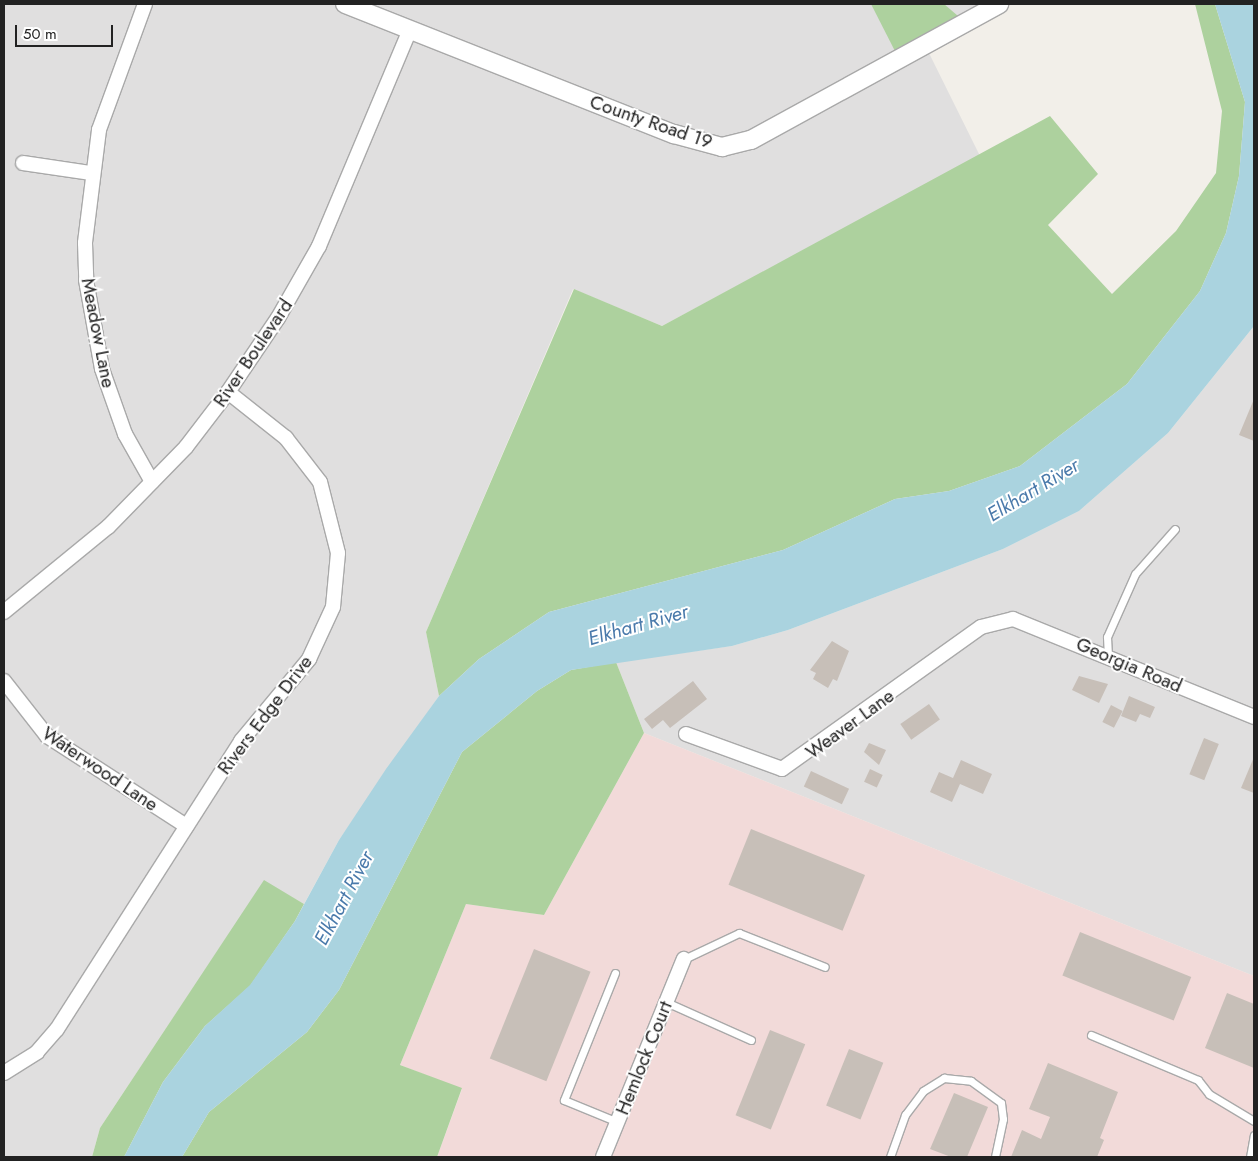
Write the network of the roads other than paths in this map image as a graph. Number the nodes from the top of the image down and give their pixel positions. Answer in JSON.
{"nodes":[{"id":1,"x":145,"y":4,"type":"edge"},
{"id":2,"x":345,"y":4,"type":"edge"},
{"id":3,"x":999,"y":4,"type":"edge"},
{"id":4,"x":410,"y":30,"type":"junction"},
{"id":5,"x":23,"y":163,"type":"dead end"},
{"id":6,"x":91,"y":173,"type":"junction"},
{"id":7,"x":228,"y":392,"type":"junction"},
{"id":8,"x":152,"y":482,"type":"junction"},
{"id":9,"x":1175,"y":529,"type":"dead end"},
{"id":10,"x":4,"y":612,"type":"edge"},
{"id":11,"x":1002,"y":620,"type":"joint"},
{"id":12,"x":1108,"y":656,"type":"junction"},
{"id":13,"x":4,"y":681,"type":"edge"},
{"id":14,"x":1254,"y":717,"type":"edge"},
{"id":15,"x":686,"y":734,"type":"dead end"},
{"id":16,"x":186,"y":826,"type":"junction"},
{"id":17,"x":684,"y":959,"type":"joint"},
{"id":18,"x":825,"y":967,"type":"dead end"},
{"id":19,"x":615,"y":973,"type":"dead end"},
{"id":20,"x":666,"y":1002,"type":"junction"},
{"id":21,"x":1091,"y":1035,"type":"dead end"},
{"id":22,"x":751,"y":1040,"type":"dead end"},
{"id":23,"x":4,"y":1073,"type":"edge"},
{"id":24,"x":1254,"y":1121,"type":"edge"},
{"id":25,"x":618,"y":1122,"type":"junction"},
{"id":26,"x":1254,"y":1135,"type":"edge"},
{"id":27,"x":603,"y":1157,"type":"edge"},
{"id":28,"x":890,"y":1157,"type":"edge"},
{"id":29,"x":995,"y":1157,"type":"edge"},
{"id":30,"x":1250,"y":1157,"type":"edge"}],
"edges":[{"from":1,"to":6,"type":"street","name":"Meadow Lane"},
{"from":2,"to":4,"type":"street","name":"County Road 19"},
{"from":3,"to":4,"type":"street","name":"County Road 19"},
{"from":4,"to":7,"type":"street","name":"River Boulevard"},
{"from":5,"to":6,"type":"street"},
{"from":6,"to":8,"type":"street","name":"Meadow Lane"},
{"from":7,"to":8,"type":"street","name":"River Boulevard"},
{"from":7,"to":16,"type":"street","name":"Rivers Edge Drive"},
{"from":8,"to":10,"type":"street","name":"River Boulevard"},
{"from":9,"to":12,"type":"lane"},
{"from":11,"to":12,"type":"street","name":"Georgia Road"},
{"from":11,"to":15,"type":"street","name":"Weaver Lane"},
{"from":12,"to":14,"type":"street","name":"Georgia Road"},
{"from":13,"to":16,"type":"street","name":"Waterwood Lane"},
{"from":16,"to":23,"type":"street","name":"Rivers Edge Drive"},
{"from":17,"to":18,"type":"lane"},
{"from":17,"to":20,"type":"street","name":"Hemlock Court"},
{"from":19,"to":25,"type":"lane"},
{"from":20,"to":22,"type":"lane"},
{"from":20,"to":25,"type":"street","name":"Hemlock Court"},
{"from":21,"to":24,"type":"lane"},
{"from":25,"to":27,"type":"street","name":"Hemlock Court"},
{"from":26,"to":30,"type":"lane"},
{"from":28,"to":29,"type":"lane"}]}
